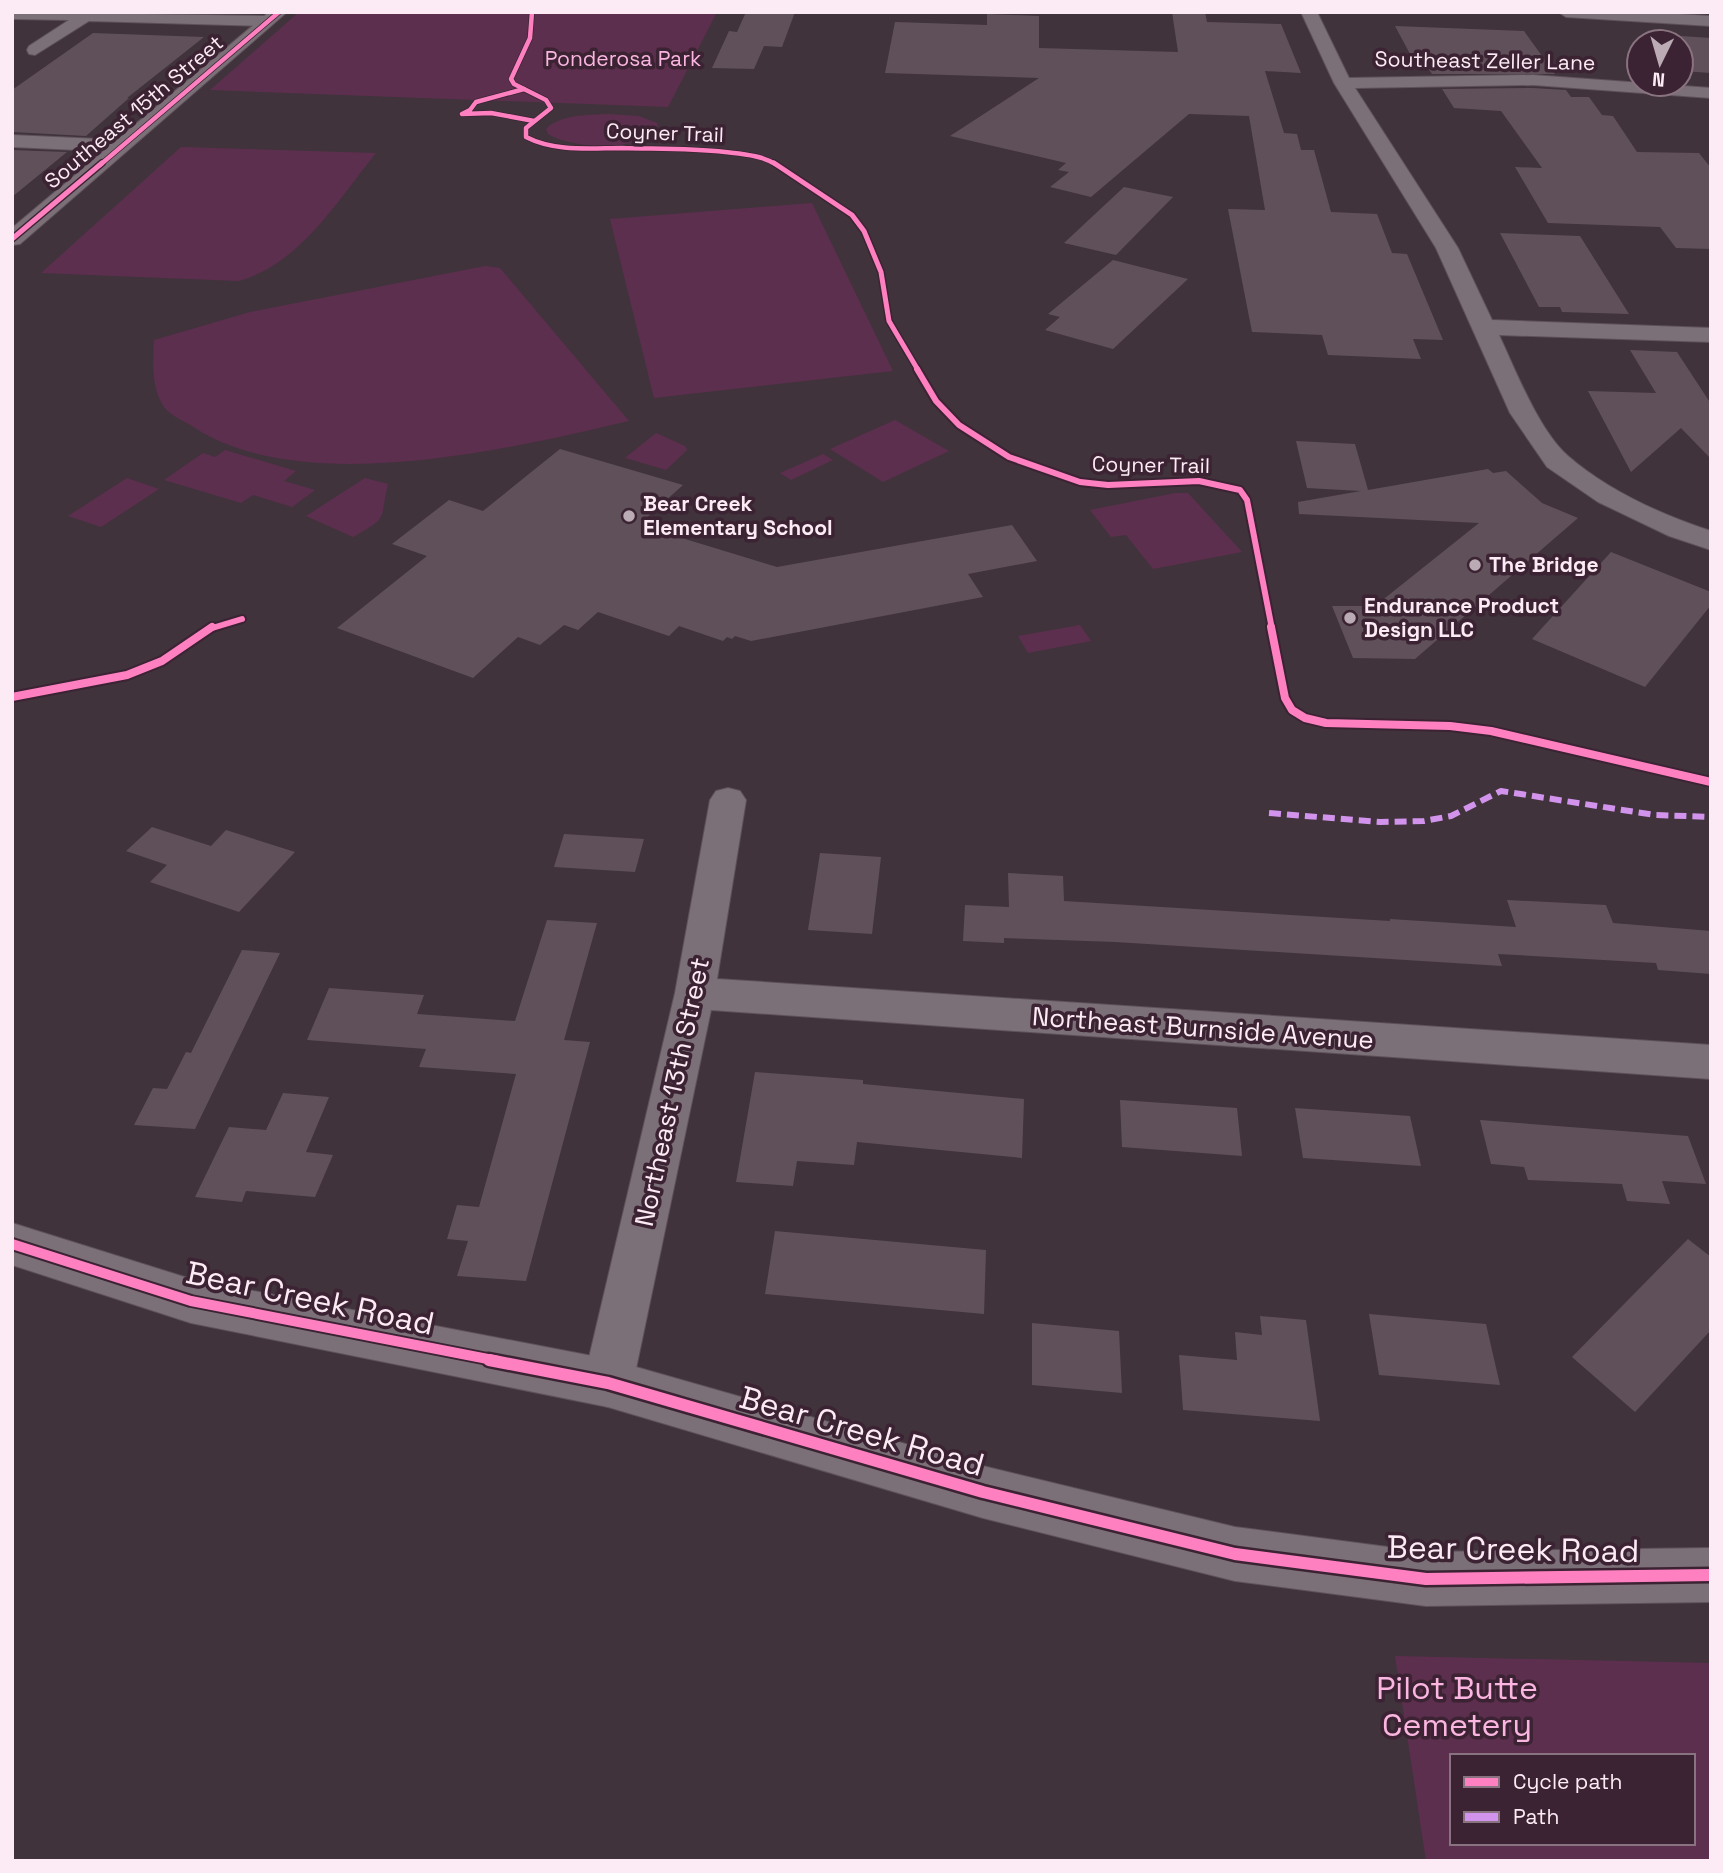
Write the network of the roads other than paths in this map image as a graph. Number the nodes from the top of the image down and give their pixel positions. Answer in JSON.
{"nodes":[{"id":1,"x":1309,"y":12,"type":"edge"},
{"id":2,"x":1566,"y":12,"type":"edge"},
{"id":3,"x":12,"y":13,"type":"edge"},
{"id":4,"x":86,"y":16,"type":"junction"},
{"id":5,"x":273,"y":17,"type":"edge"},
{"id":6,"x":1711,"y":21,"type":"edge"},
{"id":7,"x":35,"y":50,"type":"dead end"},
{"id":8,"x":1343,"y":83,"type":"junction"},
{"id":9,"x":1711,"y":93,"type":"edge"},
{"id":10,"x":12,"y":141,"type":"edge"},
{"id":11,"x":121,"y":146,"type":"junction"},
{"id":12,"x":12,"y":239,"type":"edge"},
{"id":13,"x":1484,"y":327,"type":"junction"},
{"id":14,"x":1711,"y":335,"type":"edge"},
{"id":15,"x":1711,"y":541,"type":"edge"},
{"id":16,"x":728,"y":800,"type":"dead end"},
{"id":17,"x":695,"y":993,"type":"junction"},
{"id":18,"x":1711,"y":1062,"type":"edge"},
{"id":19,"x":12,"y":1244,"type":"edge"},
{"id":20,"x":608,"y":1383,"type":"junction"},
{"id":21,"x":1711,"y":1575,"type":"edge"}],
"edges":[{"from":1,"to":8,"type":"street"},
{"from":2,"to":6,"type":"street"},
{"from":3,"to":4,"type":"street"},
{"from":4,"to":5,"type":"street"},
{"from":4,"to":7,"type":"street"},
{"from":5,"to":11,"type":"street","name":"Southeast 15th Street"},
{"from":8,"to":9,"type":"street","name":"Southeast Zeller Lane"},
{"from":8,"to":13,"type":"street"},
{"from":10,"to":11,"type":"street"},
{"from":11,"to":12,"type":"street","name":"Southeast 15th Street"},
{"from":13,"to":14,"type":"street"},
{"from":13,"to":15,"type":"street"},
{"from":16,"to":17,"type":"street","name":"Northeast 13th Street"},
{"from":17,"to":18,"type":"street","name":"Northeast Burnside Avenue"},
{"from":17,"to":20,"type":"street","name":"Northeast 13th Street"},
{"from":19,"to":20,"type":"street","name":"Bear Creek Road"},
{"from":20,"to":21,"type":"street","name":"Bear Creek Road"}]}
